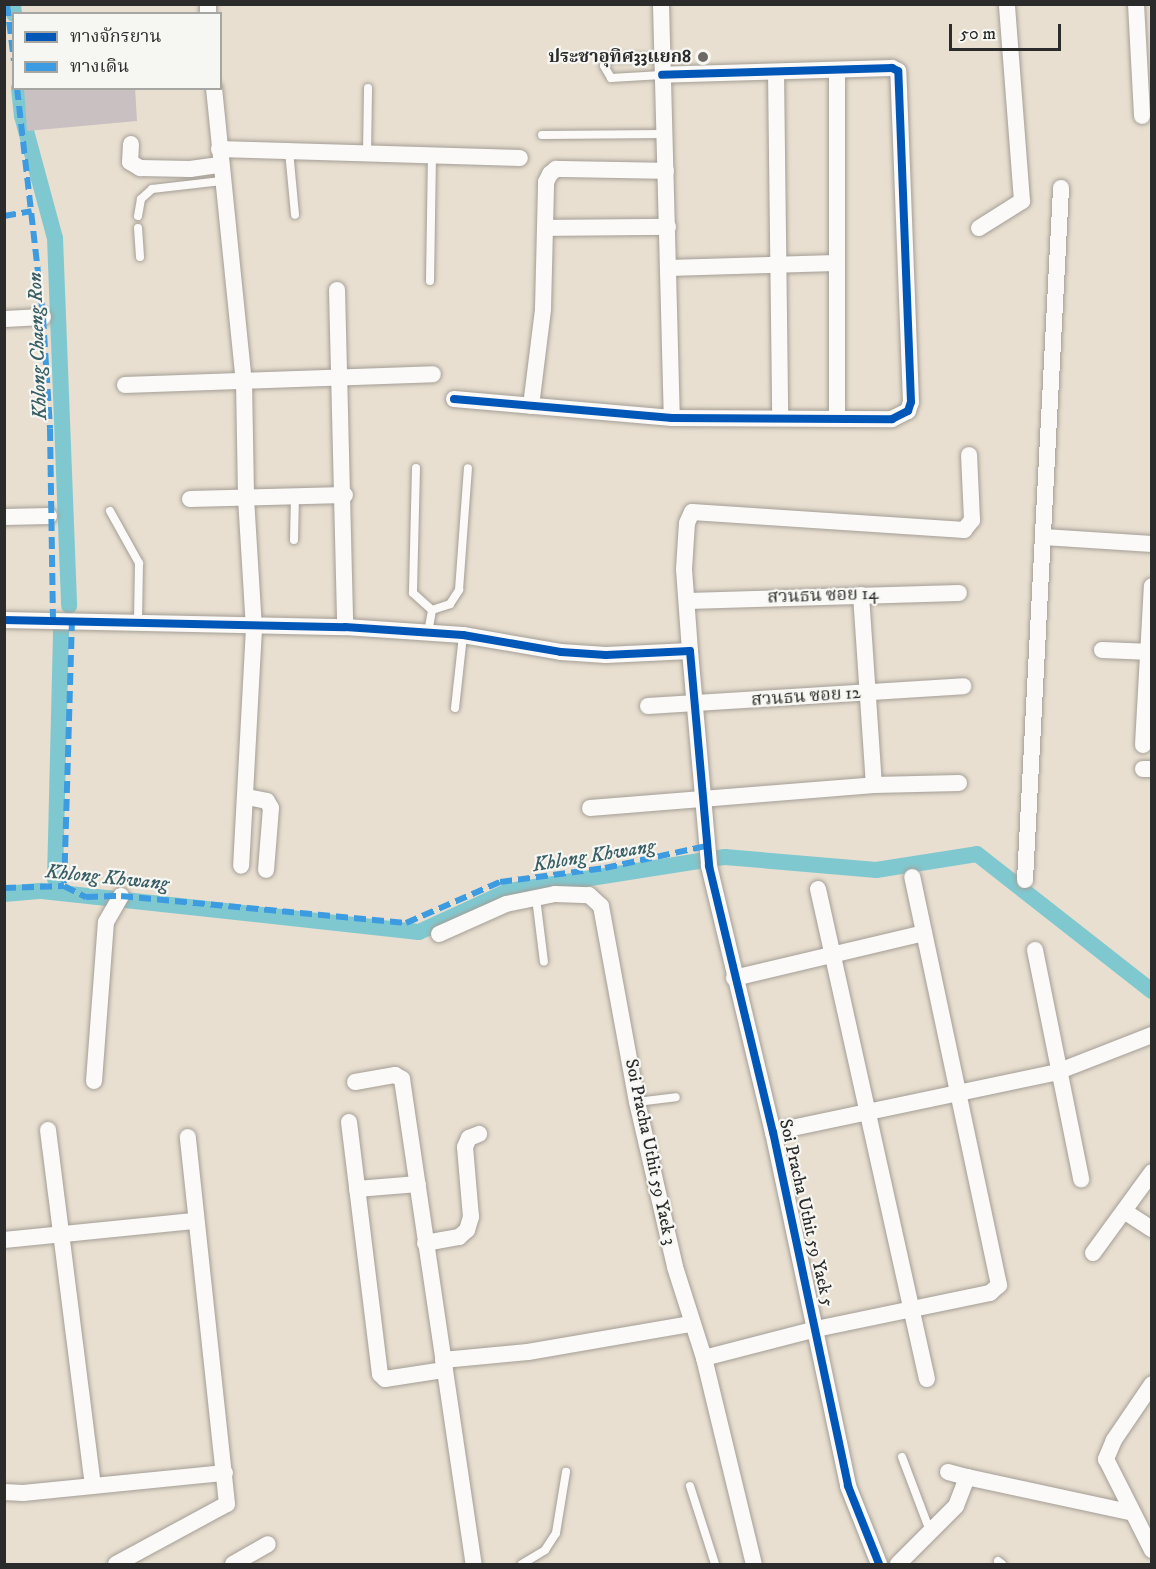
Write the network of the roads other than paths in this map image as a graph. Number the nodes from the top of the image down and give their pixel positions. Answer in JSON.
{"nodes":[{"id":1,"x":661,"y":4,"type":"edge"},
{"id":2,"x":1007,"y":4,"type":"edge"},
{"id":3,"x":1136,"y":4,"type":"edge"},
{"id":4,"x":662,"y":58,"type":"junction"},
{"id":5,"x":837,"y":70,"type":"junction"},
{"id":6,"x":776,"y":72,"type":"junction"},
{"id":7,"x":662,"y":75,"type":"junction"},
{"id":8,"x":368,"y":88,"type":"dead end"},
{"id":9,"x":214,"y":90,"type":"edge"},
{"id":10,"x":1142,"y":116,"type":"dead end"},
{"id":11,"x":542,"y":135,"type":"dead end"},
{"id":12,"x":664,"y":135,"type":"junction"},
{"id":13,"x":131,"y":144,"type":"dead end"},
{"id":14,"x":289,"y":152,"type":"junction"},
{"id":15,"x":367,"y":154,"type":"junction"},
{"id":16,"x":432,"y":155,"type":"junction"},
{"id":17,"x":520,"y":158,"type":"dead end"},
{"id":18,"x":220,"y":165,"type":"junction"},
{"id":19,"x":666,"y":171,"type":"junction"},
{"id":20,"x":1061,"y":188,"type":"dead end"},
{"id":21,"x":295,"y":215,"type":"dead end"},
{"id":22,"x":138,"y":216,"type":"dead end"},
{"id":23,"x":668,"y":227,"type":"junction"},
{"id":24,"x":138,"y":228,"type":"dead end"},
{"id":25,"x":545,"y":228,"type":"junction"},
{"id":26,"x":979,"y":228,"type":"dead end"},
{"id":27,"x":140,"y":257,"type":"dead end"},
{"id":28,"x":778,"y":263,"type":"junction"},
{"id":29,"x":836,"y":263,"type":"junction"},
{"id":30,"x":668,"y":268,"type":"junction"},
{"id":31,"x":430,"y":281,"type":"dead end"},
{"id":32,"x":337,"y":290,"type":"dead end"},
{"id":33,"x":43,"y":317,"type":"dead end"},
{"id":34,"x":4,"y":319,"type":"edge"},
{"id":35,"x":433,"y":374,"type":"dead end"},
{"id":36,"x":340,"y":378,"type":"junction"},
{"id":37,"x":244,"y":381,"type":"junction"},
{"id":38,"x":125,"y":385,"type":"dead end"},
{"id":39,"x":454,"y":399,"type":"dead end"},
{"id":40,"x":531,"y":406,"type":"junction"},
{"id":41,"x":672,"y":418,"type":"junction"},
{"id":42,"x":780,"y":418,"type":"junction"},
{"id":43,"x":837,"y":418,"type":"junction"},
{"id":44,"x":969,"y":455,"type":"dead end"},
{"id":45,"x":416,"y":468,"type":"dead end"},
{"id":46,"x":468,"y":468,"type":"dead end"},
{"id":47,"x":345,"y":495,"type":"junction"},
{"id":48,"x":294,"y":496,"type":"junction"},
{"id":49,"x":246,"y":498,"type":"junction"},
{"id":50,"x":190,"y":499,"type":"dead end"},
{"id":51,"x":110,"y":510,"type":"dead end"},
{"id":52,"x":49,"y":516,"type":"dead end"},
{"id":53,"x":4,"y":517,"type":"edge"},
{"id":54,"x":1044,"y":537,"type":"junction"},
{"id":55,"x":294,"y":540,"type":"dead end"},
{"id":56,"x":1152,"y":544,"type":"edge"},
{"id":57,"x":1152,"y":586,"type":"edge"},
{"id":58,"x":959,"y":593,"type":"dead end"},
{"id":59,"x":861,"y":595,"type":"junction"},
{"id":60,"x":687,"y":601,"type":"junction"},
{"id":61,"x":432,"y":610,"type":"junction"},
{"id":62,"x":4,"y":620,"type":"edge"},
{"id":63,"x":138,"y":621,"type":"junction"},
{"id":64,"x":254,"y":627,"type":"junction"},
{"id":65,"x":345,"y":627,"type":"junction"},
{"id":66,"x":428,"y":633,"type":"junction"},
{"id":67,"x":464,"y":636,"type":"junction"},
{"id":68,"x":1102,"y":650,"type":"dead end"},
{"id":69,"x":690,"y":651,"type":"junction"},
{"id":70,"x":1150,"y":652,"type":"edge"},
{"id":71,"x":963,"y":686,"type":"dead end"},
{"id":72,"x":869,"y":692,"type":"junction"},
{"id":73,"x":696,"y":705,"type":"junction"},
{"id":74,"x":648,"y":706,"type":"dead end"},
{"id":75,"x":455,"y":708,"type":"dead end"},
{"id":76,"x":1143,"y":745,"type":"dead end"},
{"id":77,"x":959,"y":783,"type":"dead end"},
{"id":78,"x":874,"y":784,"type":"junction"},
{"id":79,"x":247,"y":798,"type":"junction"},
{"id":80,"x":702,"y":799,"type":"junction"},
{"id":81,"x":590,"y":808,"type":"dead end"},
{"id":82,"x":241,"y":866,"type":"dead end"},
{"id":83,"x":266,"y":870,"type":"dead end"},
{"id":84,"x":912,"y":877,"type":"dead end"},
{"id":85,"x":1025,"y":880,"type":"dead end"},
{"id":86,"x":818,"y":889,"type":"dead end"},
{"id":87,"x":537,"y":898,"type":"junction"},
{"id":88,"x":119,"y":899,"type":"dead end"},
{"id":89,"x":924,"y":933,"type":"junction"},
{"id":90,"x":439,"y":934,"type":"dead end"},
{"id":91,"x":1035,"y":950,"type":"dead end"},
{"id":92,"x":833,"y":955,"type":"junction"},
{"id":93,"x":544,"y":962,"type":"dead end"},
{"id":94,"x":734,"y":978,"type":"junction"},
{"id":95,"x":1152,"y":1035,"type":"edge"},
{"id":96,"x":1058,"y":1072,"type":"junction"},
{"id":97,"x":94,"y":1081,"type":"dead end"},
{"id":98,"x":355,"y":1082,"type":"dead end"},
{"id":99,"x":958,"y":1093,"type":"junction"},
{"id":100,"x":676,"y":1097,"type":"dead end"},
{"id":101,"x":637,"y":1102,"type":"junction"},
{"id":102,"x":869,"y":1111,"type":"junction"},
{"id":103,"x":349,"y":1122,"type":"dead end"},
{"id":104,"x":48,"y":1130,"type":"dead end"},
{"id":105,"x":773,"y":1132,"type":"junction"},
{"id":106,"x":479,"y":1134,"type":"dead end"},
{"id":107,"x":188,"y":1137,"type":"dead end"},
{"id":108,"x":1152,"y":1172,"type":"edge"},
{"id":109,"x":1081,"y":1179,"type":"dead end"},
{"id":110,"x":418,"y":1184,"type":"junction"},
{"id":111,"x":357,"y":1189,"type":"junction"},
{"id":112,"x":1124,"y":1211,"type":"junction"},
{"id":113,"x":196,"y":1221,"type":"junction"},
{"id":114,"x":1152,"y":1229,"type":"edge"},
{"id":115,"x":60,"y":1234,"type":"junction"},
{"id":116,"x":4,"y":1240,"type":"edge"},
{"id":117,"x":425,"y":1243,"type":"junction"},
{"id":118,"x":1093,"y":1253,"type":"dead end"},
{"id":119,"x":910,"y":1310,"type":"junction"},
{"id":120,"x":690,"y":1324,"type":"junction"},
{"id":121,"x":816,"y":1329,"type":"junction"},
{"id":122,"x":704,"y":1358,"type":"junction"},
{"id":123,"x":443,"y":1365,"type":"junction"},
{"id":124,"x":927,"y":1379,"type":"dead end"},
{"id":125,"x":1152,"y":1384,"type":"edge"},
{"id":126,"x":902,"y":1457,"type":"dead end"},
{"id":127,"x":566,"y":1472,"type":"dead end"},
{"id":128,"x":948,"y":1472,"type":"dead end"},
{"id":129,"x":225,"y":1473,"type":"junction"},
{"id":130,"x":967,"y":1477,"type":"junction"},
{"id":131,"x":93,"y":1484,"type":"junction"},
{"id":132,"x":690,"y":1486,"type":"dead end"},
{"id":133,"x":4,"y":1492,"type":"edge"},
{"id":134,"x":1130,"y":1512,"type":"junction"},
{"id":135,"x":930,"y":1532,"type":"junction"},
{"id":136,"x":268,"y":1544,"type":"dead end"},
{"id":137,"x":1152,"y":1550,"type":"edge"},
{"id":138,"x":116,"y":1564,"type":"edge"},
{"id":139,"x":233,"y":1564,"type":"edge"},
{"id":140,"x":474,"y":1564,"type":"edge"},
{"id":141,"x":522,"y":1564,"type":"edge"},
{"id":142,"x":715,"y":1564,"type":"edge"},
{"id":143,"x":754,"y":1564,"type":"edge"},
{"id":144,"x":879,"y":1564,"type":"edge"},
{"id":145,"x":898,"y":1564,"type":"edge"}],
"edges":[{"from":1,"to":4,"type":"street"},
{"from":2,"to":26,"type":"street"},
{"from":3,"to":10,"type":"street"},
{"from":4,"to":7,"type":"street"},
{"from":4,"to":7,"type":"lane"},
{"from":5,"to":6,"type":"street"},
{"from":5,"to":29,"type":"street"},
{"from":5,"to":43,"type":"street"},
{"from":6,"to":7,"type":"street"},
{"from":6,"to":28,"type":"street"},
{"from":7,"to":12,"type":"street"},
{"from":8,"to":15,"type":"lane"},
{"from":9,"to":18,"type":"street"},
{"from":11,"to":12,"type":"lane"},
{"from":12,"to":19,"type":"street"},
{"from":13,"to":18,"type":"street"},
{"from":14,"to":15,"type":"street"},
{"from":14,"to":18,"type":"street"},
{"from":14,"to":21,"type":"lane"},
{"from":15,"to":16,"type":"street"},
{"from":16,"to":17,"type":"street"},
{"from":16,"to":31,"type":"lane"},
{"from":18,"to":22,"type":"lane"},
{"from":18,"to":37,"type":"street"},
{"from":19,"to":23,"type":"street"},
{"from":19,"to":25,"type":"street"},
{"from":20,"to":54,"type":"street"},
{"from":23,"to":25,"type":"street"},
{"from":23,"to":30,"type":"street"},
{"from":24,"to":27,"type":"lane"},
{"from":25,"to":40,"type":"street"},
{"from":28,"to":29,"type":"street"},
{"from":28,"to":30,"type":"street"},
{"from":28,"to":42,"type":"street"},
{"from":29,"to":43,"type":"street"},
{"from":30,"to":41,"type":"street"},
{"from":32,"to":36,"type":"street"},
{"from":33,"to":34,"type":"street"},
{"from":35,"to":36,"type":"street"},
{"from":36,"to":37,"type":"street"},
{"from":36,"to":47,"type":"street"},
{"from":37,"to":38,"type":"street"},
{"from":37,"to":49,"type":"street"},
{"from":39,"to":40,"type":"street"},
{"from":40,"to":41,"type":"street"},
{"from":41,"to":42,"type":"street"},
{"from":42,"to":43,"type":"street"},
{"from":44,"to":60,"type":"street","name":"Soi Pracha Uthit 59 Yaek 5"},
{"from":45,"to":61,"type":"lane"},
{"from":46,"to":61,"type":"lane"},
{"from":47,"to":48,"type":"street"},
{"from":47,"to":65,"type":"street"},
{"from":48,"to":49,"type":"street"},
{"from":48,"to":55,"type":"lane"},
{"from":49,"to":50,"type":"street"},
{"from":49,"to":64,"type":"street"},
{"from":51,"to":63,"type":"lane"},
{"from":52,"to":53,"type":"street"},
{"from":54,"to":56,"type":"street"},
{"from":54,"to":85,"type":"street"},
{"from":57,"to":70,"type":"street"},
{"from":58,"to":59,"type":"street","name":"สวนธน ซอย 14"},
{"from":59,"to":60,"type":"street","name":"สวนธน ซอย 14"},
{"from":59,"to":72,"type":"street"},
{"from":60,"to":69,"type":"street","name":"Soi Pracha Uthit 59 Yaek 5"},
{"from":61,"to":66,"type":"lane"},
{"from":62,"to":63,"type":"street"},
{"from":63,"to":64,"type":"street"},
{"from":64,"to":65,"type":"street"},
{"from":64,"to":79,"type":"street"},
{"from":65,"to":66,"type":"street"},
{"from":66,"to":67,"type":"street"},
{"from":67,"to":69,"type":"street"},
{"from":67,"to":75,"type":"lane"},
{"from":68,"to":70,"type":"street"},
{"from":69,"to":73,"type":"street","name":"Soi Pracha Uthit 59 Yaek 5"},
{"from":70,"to":76,"type":"street"},
{"from":71,"to":72,"type":"street","name":"สวนธน ซอย 12"},
{"from":72,"to":73,"type":"street","name":"สวนธน ซอย 12"},
{"from":72,"to":78,"type":"street"},
{"from":73,"to":74,"type":"street","name":"สวนธน ซอย 12"},
{"from":73,"to":80,"type":"street","name":"Soi Pracha Uthit 59 Yaek 5"},
{"from":77,"to":78,"type":"street"},
{"from":78,"to":80,"type":"street"},
{"from":79,"to":82,"type":"street"},
{"from":79,"to":83,"type":"street"},
{"from":80,"to":81,"type":"street"},
{"from":80,"to":94,"type":"street","name":"Soi Pracha Uthit 59 Yaek 5"},
{"from":84,"to":89,"type":"street"},
{"from":86,"to":92,"type":"street"},
{"from":87,"to":90,"type":"street","name":"Soi Pracha Uthit 59 Yaek 3"},
{"from":87,"to":93,"type":"lane"},
{"from":87,"to":101,"type":"street","name":"Soi Pracha Uthit 59 Yaek 3"},
{"from":88,"to":97,"type":"street"},
{"from":89,"to":92,"type":"street"},
{"from":89,"to":99,"type":"street"},
{"from":91,"to":96,"type":"street"},
{"from":92,"to":94,"type":"street"},
{"from":92,"to":102,"type":"street"},
{"from":94,"to":105,"type":"street","name":"Soi Pracha Uthit 59 Yaek 5"},
{"from":95,"to":96,"type":"street"},
{"from":96,"to":99,"type":"street"},
{"from":96,"to":109,"type":"street"},
{"from":98,"to":110,"type":"street"},
{"from":99,"to":102,"type":"street"},
{"from":99,"to":119,"type":"street"},
{"from":100,"to":101,"type":"lane"},
{"from":101,"to":120,"type":"street","name":"Soi Pracha Uthit 59 Yaek 3"},
{"from":102,"to":105,"type":"street"},
{"from":102,"to":119,"type":"street"},
{"from":103,"to":111,"type":"street"},
{"from":104,"to":115,"type":"street"},
{"from":105,"to":121,"type":"street","name":"Soi Pracha Uthit 59 Yaek 5"},
{"from":106,"to":117,"type":"street"},
{"from":107,"to":113,"type":"street"},
{"from":108,"to":112,"type":"street"},
{"from":110,"to":111,"type":"street"},
{"from":110,"to":117,"type":"street"},
{"from":111,"to":123,"type":"street"},
{"from":112,"to":114,"type":"street"},
{"from":112,"to":118,"type":"street"},
{"from":113,"to":115,"type":"street"},
{"from":113,"to":129,"type":"street"},
{"from":115,"to":116,"type":"street"},
{"from":115,"to":131,"type":"street"},
{"from":117,"to":123,"type":"street"},
{"from":119,"to":121,"type":"street"},
{"from":119,"to":124,"type":"street"},
{"from":120,"to":122,"type":"street","name":"Soi Pracha Uthit 59 Yaek 3"},
{"from":120,"to":123,"type":"street"},
{"from":121,"to":122,"type":"street"},
{"from":121,"to":144,"type":"street","name":"Soi Pracha Uthit 59 Yaek 5"},
{"from":122,"to":143,"type":"street","name":"Soi Pracha Uthit 59 Yaek 3"},
{"from":123,"to":140,"type":"street"},
{"from":125,"to":134,"type":"street"},
{"from":126,"to":135,"type":"lane"},
{"from":127,"to":141,"type":"lane"},
{"from":128,"to":130,"type":"street"},
{"from":129,"to":131,"type":"street"},
{"from":129,"to":138,"type":"street"},
{"from":130,"to":134,"type":"street"},
{"from":130,"to":135,"type":"street"},
{"from":131,"to":133,"type":"street"},
{"from":132,"to":142,"type":"lane"},
{"from":134,"to":137,"type":"street"},
{"from":135,"to":145,"type":"street"},
{"from":136,"to":139,"type":"street"}]}
